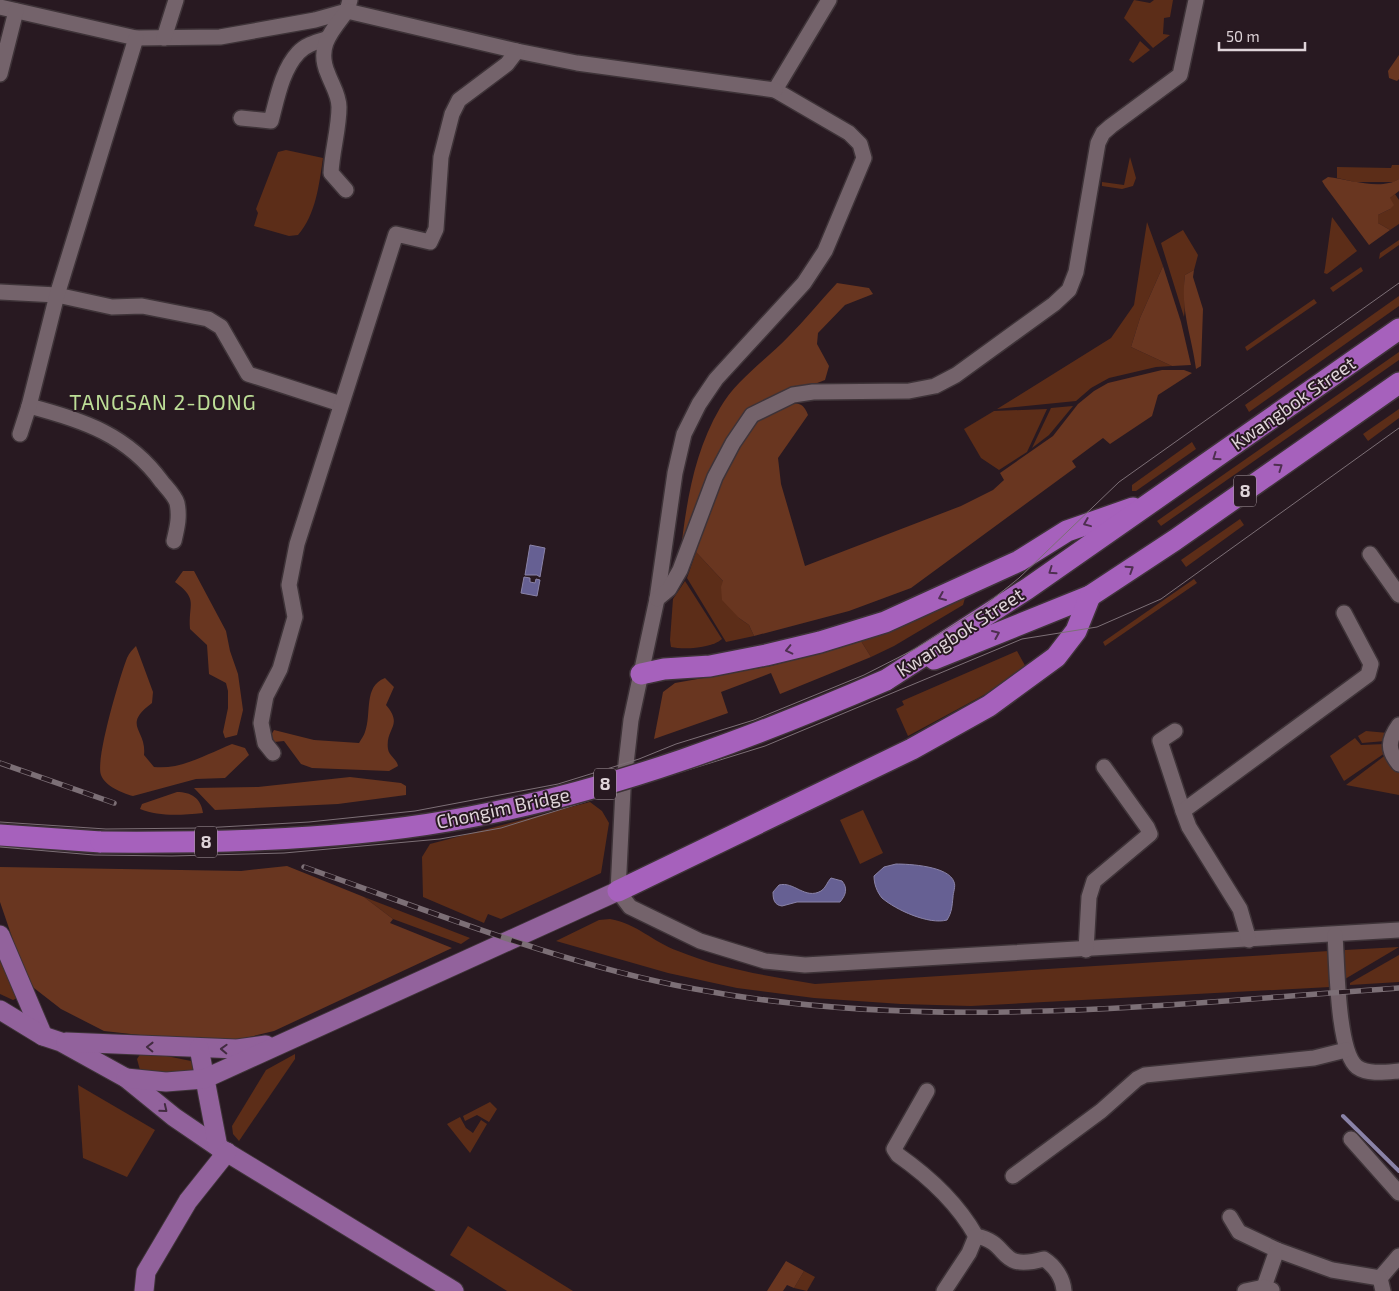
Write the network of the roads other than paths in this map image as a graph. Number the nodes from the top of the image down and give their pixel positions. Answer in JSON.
{"nodes":[{"id":1,"x":176,"y":0,"type":"edge"},
{"id":2,"x":829,"y":0,"type":"edge"},
{"id":3,"x":1196,"y":0,"type":"edge"},
{"id":4,"x":348,"y":6,"type":"edge"},
{"id":5,"x":0,"y":7,"type":"edge"},
{"id":6,"x":16,"y":11,"type":"junction"},
{"id":7,"x":136,"y":38,"type":"junction"},
{"id":8,"x":164,"y":38,"type":"junction"},
{"id":9,"x":326,"y":39,"type":"junction"},
{"id":10,"x":517,"y":51,"type":"junction"},
{"id":11,"x":0,"y":74,"type":"edge"},
{"id":12,"x":775,"y":90,"type":"junction"},
{"id":13,"x":241,"y":118,"type":"dead end"},
{"id":14,"x":346,"y":190,"type":"dead end"},
{"id":15,"x":0,"y":292,"type":"edge"},
{"id":16,"x":57,"y":295,"type":"junction"},
{"id":17,"x":1399,"y":329,"type":"edge"},
{"id":18,"x":1399,"y":383,"type":"edge"},
{"id":19,"x":341,"y":404,"type":"junction"},
{"id":20,"x":29,"y":406,"type":"junction"},
{"id":21,"x":20,"y":434,"type":"dead end"},
{"id":22,"x":1150,"y":504,"type":"junction"},
{"id":23,"x":174,"y":541,"type":"dead end"},
{"id":24,"x":1370,"y":554,"type":"dead end"},
{"id":25,"x":1399,"y":595,"type":"edge"},
{"id":26,"x":1090,"y":596,"type":"junction"},
{"id":27,"x":657,"y":599,"type":"junction"},
{"id":28,"x":1344,"y":614,"type":"dead end"},
{"id":29,"x":641,"y":674,"type":"junction"},
{"id":30,"x":886,"y":680,"type":"junction"},
{"id":31,"x":1399,"y":726,"type":"edge"},
{"id":32,"x":1175,"y":731,"type":"dead end"},
{"id":33,"x":273,"y":753,"type":"dead end"},
{"id":34,"x":1399,"y":764,"type":"edge"},
{"id":35,"x":1104,"y":767,"type":"dead end"},
{"id":36,"x":1183,"y":810,"type":"junction"},
{"id":37,"x":0,"y":835,"type":"edge"},
{"id":38,"x":618,"y":891,"type":"junction"},
{"id":39,"x":1399,"y":930,"type":"edge"},
{"id":40,"x":0,"y":935,"type":"edge"},
{"id":41,"x":1335,"y":935,"type":"junction"},
{"id":42,"x":1249,"y":940,"type":"junction"},
{"id":43,"x":1086,"y":950,"type":"junction"},
{"id":44,"x":0,"y":1010,"type":"edge"},
{"id":45,"x":43,"y":1036,"type":"junction"},
{"id":46,"x":61,"y":1042,"type":"junction"},
{"id":47,"x":284,"y":1043,"type":"junction"},
{"id":48,"x":121,"y":1046,"type":"junction"},
{"id":49,"x":199,"y":1048,"type":"junction"},
{"id":50,"x":1346,"y":1050,"type":"junction"},
{"id":51,"x":1399,"y":1071,"type":"edge"},
{"id":52,"x":126,"y":1078,"type":"junction"},
{"id":53,"x":204,"y":1079,"type":"junction"},
{"id":54,"x":927,"y":1091,"type":"dead end"},
{"id":55,"x":1351,"y":1139,"type":"dead end"},
{"id":56,"x":222,"y":1150,"type":"junction"},
{"id":57,"x":1013,"y":1176,"type":"dead end"},
{"id":58,"x":1399,"y":1193,"type":"edge"},
{"id":59,"x":1230,"y":1218,"type":"dead end"},
{"id":60,"x":976,"y":1236,"type":"junction"},
{"id":61,"x":1277,"y":1250,"type":"junction"},
{"id":62,"x":1399,"y":1256,"type":"edge"},
{"id":63,"x":1382,"y":1285,"type":"edge"},
{"id":64,"x":1268,"y":1289,"type":"edge"},
{"id":65,"x":144,"y":1291,"type":"edge"},
{"id":66,"x":454,"y":1291,"type":"edge"},
{"id":67,"x":944,"y":1291,"type":"edge"},
{"id":68,"x":1064,"y":1291,"type":"edge"},
{"id":69,"x":1245,"y":1291,"type":"edge"}],
"edges":[{"from":1,"to":8,"type":"street"},
{"from":2,"to":12,"type":"street"},
{"from":3,"to":27,"type":"street"},
{"from":4,"to":8,"type":"street"},
{"from":4,"to":9,"type":"street"},
{"from":4,"to":10,"type":"street"},
{"from":5,"to":6,"type":"street"},
{"from":6,"to":7,"type":"street"},
{"from":6,"to":11,"type":"street"},
{"from":7,"to":8,"type":"street"},
{"from":7,"to":16,"type":"street"},
{"from":9,"to":13,"type":"street"},
{"from":9,"to":14,"type":"street"},
{"from":10,"to":12,"type":"street"},
{"from":10,"to":19,"type":"street"},
{"from":12,"to":27,"type":"street"},
{"from":15,"to":16,"type":"street"},
{"from":16,"to":19,"type":"street"},
{"from":16,"to":20,"type":"street"},
{"from":17,"to":22,"type":"highway","name":"Kwangbok Street","number":"8","one_way":true},
{"from":26,"to":18,"type":"highway","name":"Kwangbok Street","number":"8","one_way":true},
{"from":19,"to":33,"type":"street"},
{"from":20,"to":21,"type":"street"},
{"from":20,"to":23,"type":"street"},
{"from":22,"to":29,"type":"highway","one_way":true},
{"from":22,"to":30,"type":"highway","name":"Kwangbok Street","number":"8","one_way":true},
{"from":24,"to":25,"type":"street"},
{"from":30,"to":26,"type":"highway","name":"Kwangbok Street","number":"8","one_way":true},
{"from":26,"to":38,"type":"highway"},
{"from":27,"to":29,"type":"street"},
{"from":28,"to":36,"type":"street"},
{"from":29,"to":38,"type":"street"},
{"from":30,"to":37,"type":"highway","name":"Chongim Bridge","number":"8","bridge":true},
{"from":31,"to":34,"type":"street"},
{"from":32,"to":36,"type":"street"},
{"from":35,"to":43,"type":"street"},
{"from":36,"to":42,"type":"street"},
{"from":38,"to":43,"type":"street"},
{"from":38,"to":47,"type":"main road"},
{"from":39,"to":41,"type":"street"},
{"from":40,"to":45,"type":"main road"},
{"from":41,"to":42,"type":"street"},
{"from":41,"to":50,"type":"street"},
{"from":42,"to":43,"type":"street"},
{"from":44,"to":45,"type":"main road"},
{"from":45,"to":46,"type":"main road"},
{"from":46,"to":48,"type":"main road"},
{"from":46,"to":52,"type":"main road"},
{"from":47,"to":49,"type":"main road","one_way":true},
{"from":47,"to":53,"type":"main road"},
{"from":49,"to":48,"type":"main road","one_way":true},
{"from":48,"to":52,"type":"main road"},
{"from":49,"to":53,"type":"main road"},
{"from":50,"to":51,"type":"street"},
{"from":50,"to":57,"type":"street"},
{"from":52,"to":53,"type":"main road"},
{"from":52,"to":56,"type":"main road","one_way":true},
{"from":53,"to":56,"type":"main road"},
{"from":54,"to":60,"type":"street"},
{"from":55,"to":58,"type":"street"},
{"from":56,"to":65,"type":"main road"},
{"from":56,"to":66,"type":"main road"},
{"from":59,"to":61,"type":"street"},
{"from":60,"to":67,"type":"street"},
{"from":60,"to":68,"type":"street"},
{"from":61,"to":63,"type":"street"},
{"from":61,"to":64,"type":"street"},
{"from":62,"to":63,"type":"street"},
{"from":64,"to":69,"type":"street"}]}
